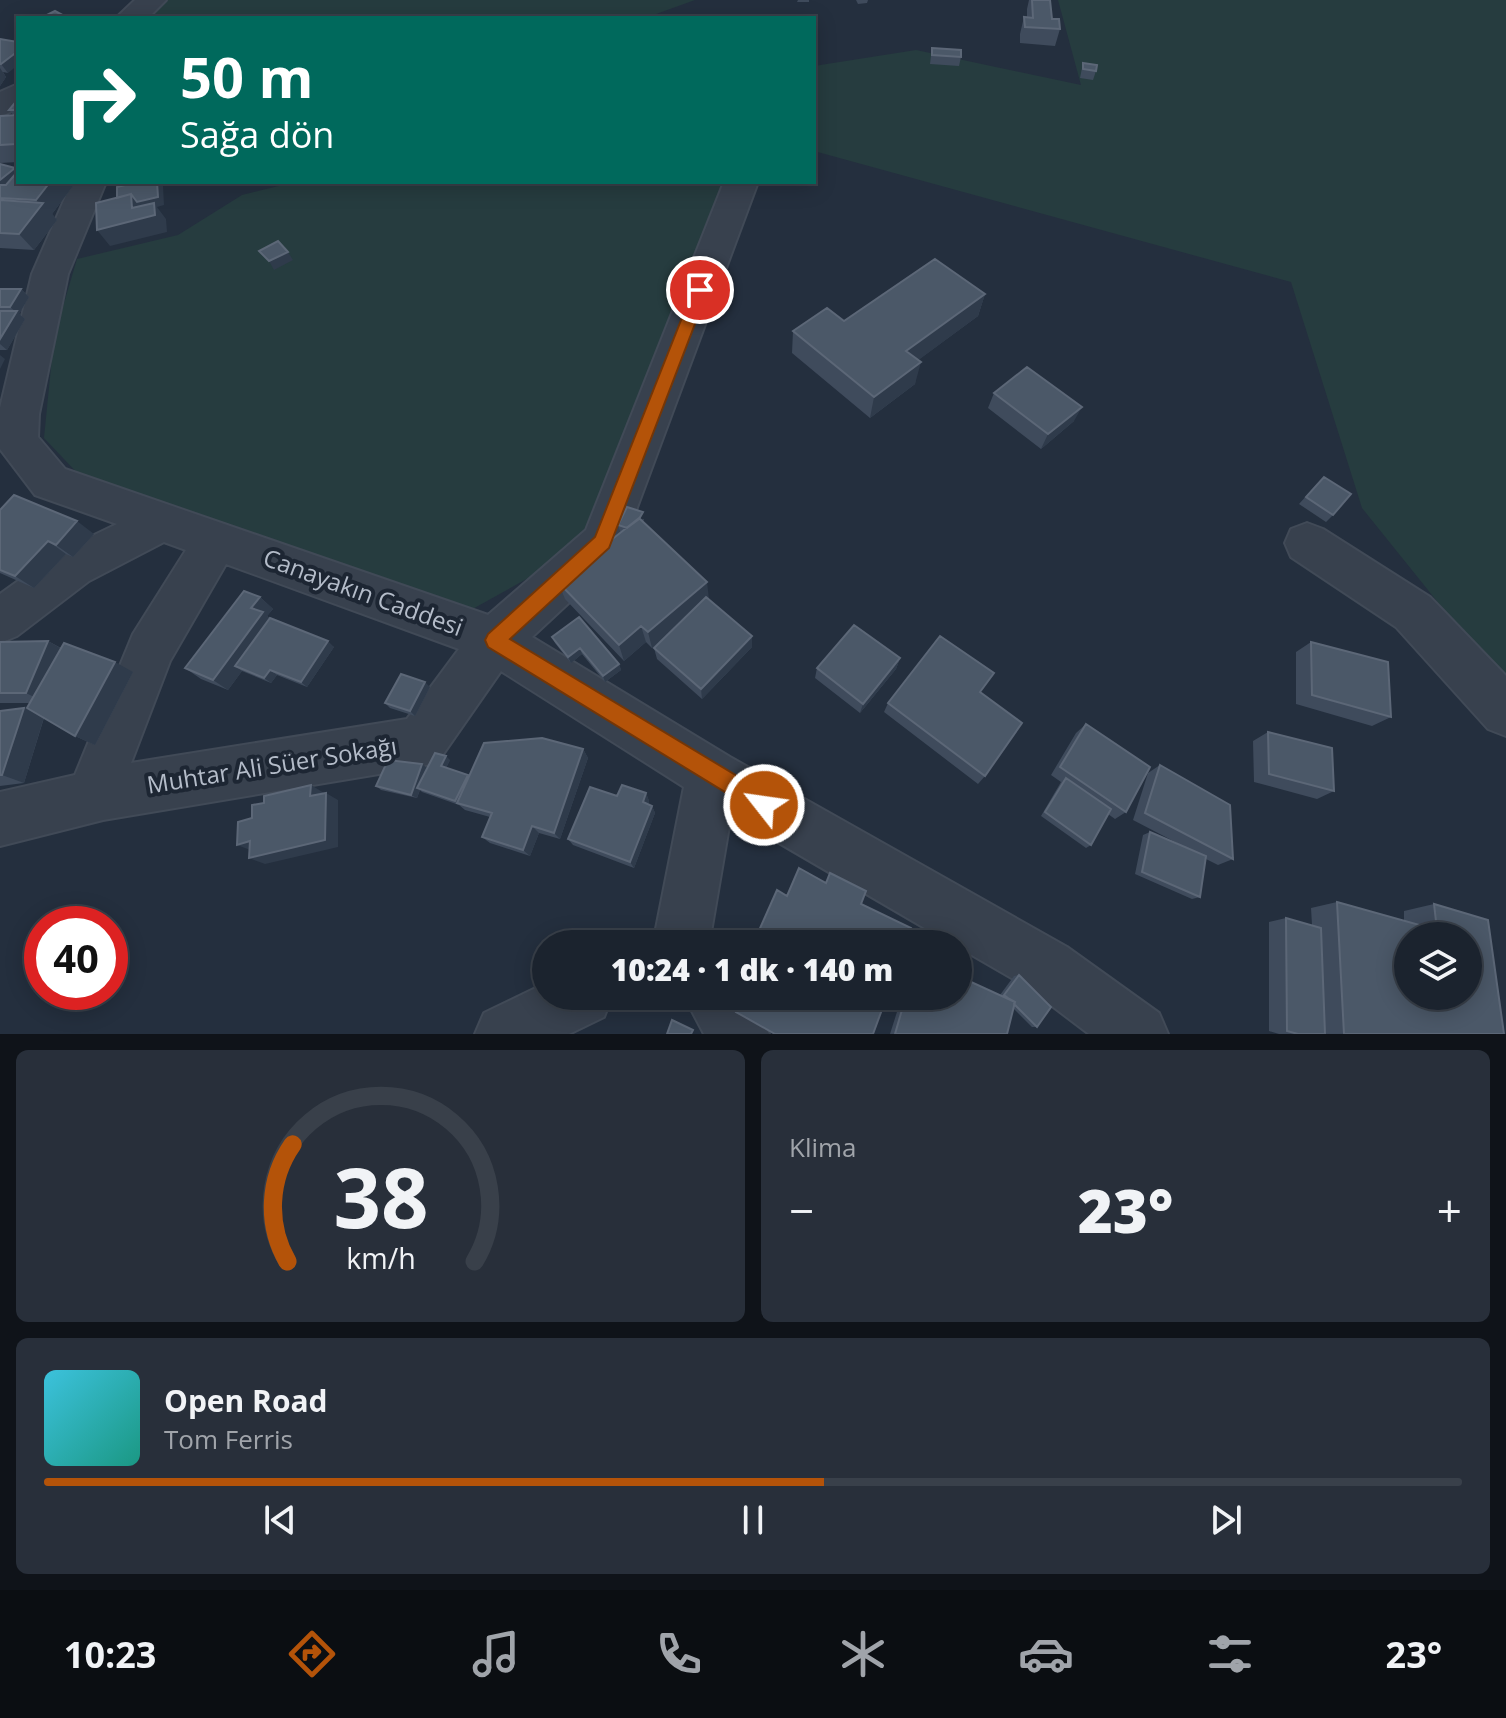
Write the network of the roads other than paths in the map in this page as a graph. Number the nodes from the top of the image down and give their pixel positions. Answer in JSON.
{"nodes":[{"id":1,"x":152,"y":0,"type":"edge"},
{"id":2,"x":132,"y":16,"type":"edge"},
{"id":3,"x":16,"y":95,"type":"edge"},
{"id":4,"x":0,"y":107,"type":"edge"},
{"id":5,"x":88,"y":184,"type":"edge"},
{"id":6,"x":740,"y":184,"type":"edge"},
{"id":7,"x":9,"y":416,"type":"edge"},
{"id":8,"x":161,"y":521,"type":"junction"},
{"id":9,"x":216,"y":541,"type":"junction"},
{"id":10,"x":1307,"y":543,"type":"dead end"},
{"id":11,"x":0,"y":621,"type":"edge"},
{"id":12,"x":495,"y":640,"type":"junction"},
{"id":13,"x":1506,"y":712,"type":"edge"},
{"id":14,"x":712,"y":775,"type":"junction"},
{"id":15,"x":92,"y":796,"type":"junction"},
{"id":16,"x":0,"y":819,"type":"edge"},
{"id":17,"x":684,"y":930,"type":"edge"},
{"id":18,"x":554,"y":1010,"type":"edge"},
{"id":19,"x":723,"y":1010,"type":"edge"},
{"id":20,"x":505,"y":1034,"type":"edge"},
{"id":21,"x":739,"y":1034,"type":"edge"},
{"id":22,"x":1138,"y":1034,"type":"edge"}],
"edges":[{"from":1,"to":2,"type":"street"},
{"from":3,"to":4,"type":"street"},
{"from":5,"to":7,"type":"street","name":"Canayakın Caddesi"},
{"from":6,"to":12,"type":"street","name":"Muhtar Ali Süer Sokağı"},
{"from":7,"to":8,"type":"street","name":"Canayakın Caddesi"},
{"from":8,"to":9,"type":"street","name":"Canayakın Caddesi"},
{"from":8,"to":11,"type":"street"},
{"from":9,"to":12,"type":"street","name":"Canayakın Caddesi"},
{"from":9,"to":15,"type":"street"},
{"from":10,"to":13,"type":"street"},
{"from":12,"to":14,"type":"street","name":"Canayakın Caddesi"},
{"from":12,"to":15,"type":"street","name":"Muhtar Ali Süer Sokağı"},
{"from":14,"to":17,"type":"street"},
{"from":14,"to":22,"type":"street","name":"Canayakın Caddesi"},
{"from":15,"to":16,"type":"street","name":"Muhtar Ali Süer Sokağı"},
{"from":18,"to":20,"type":"street"},
{"from":19,"to":21,"type":"street"}]}
